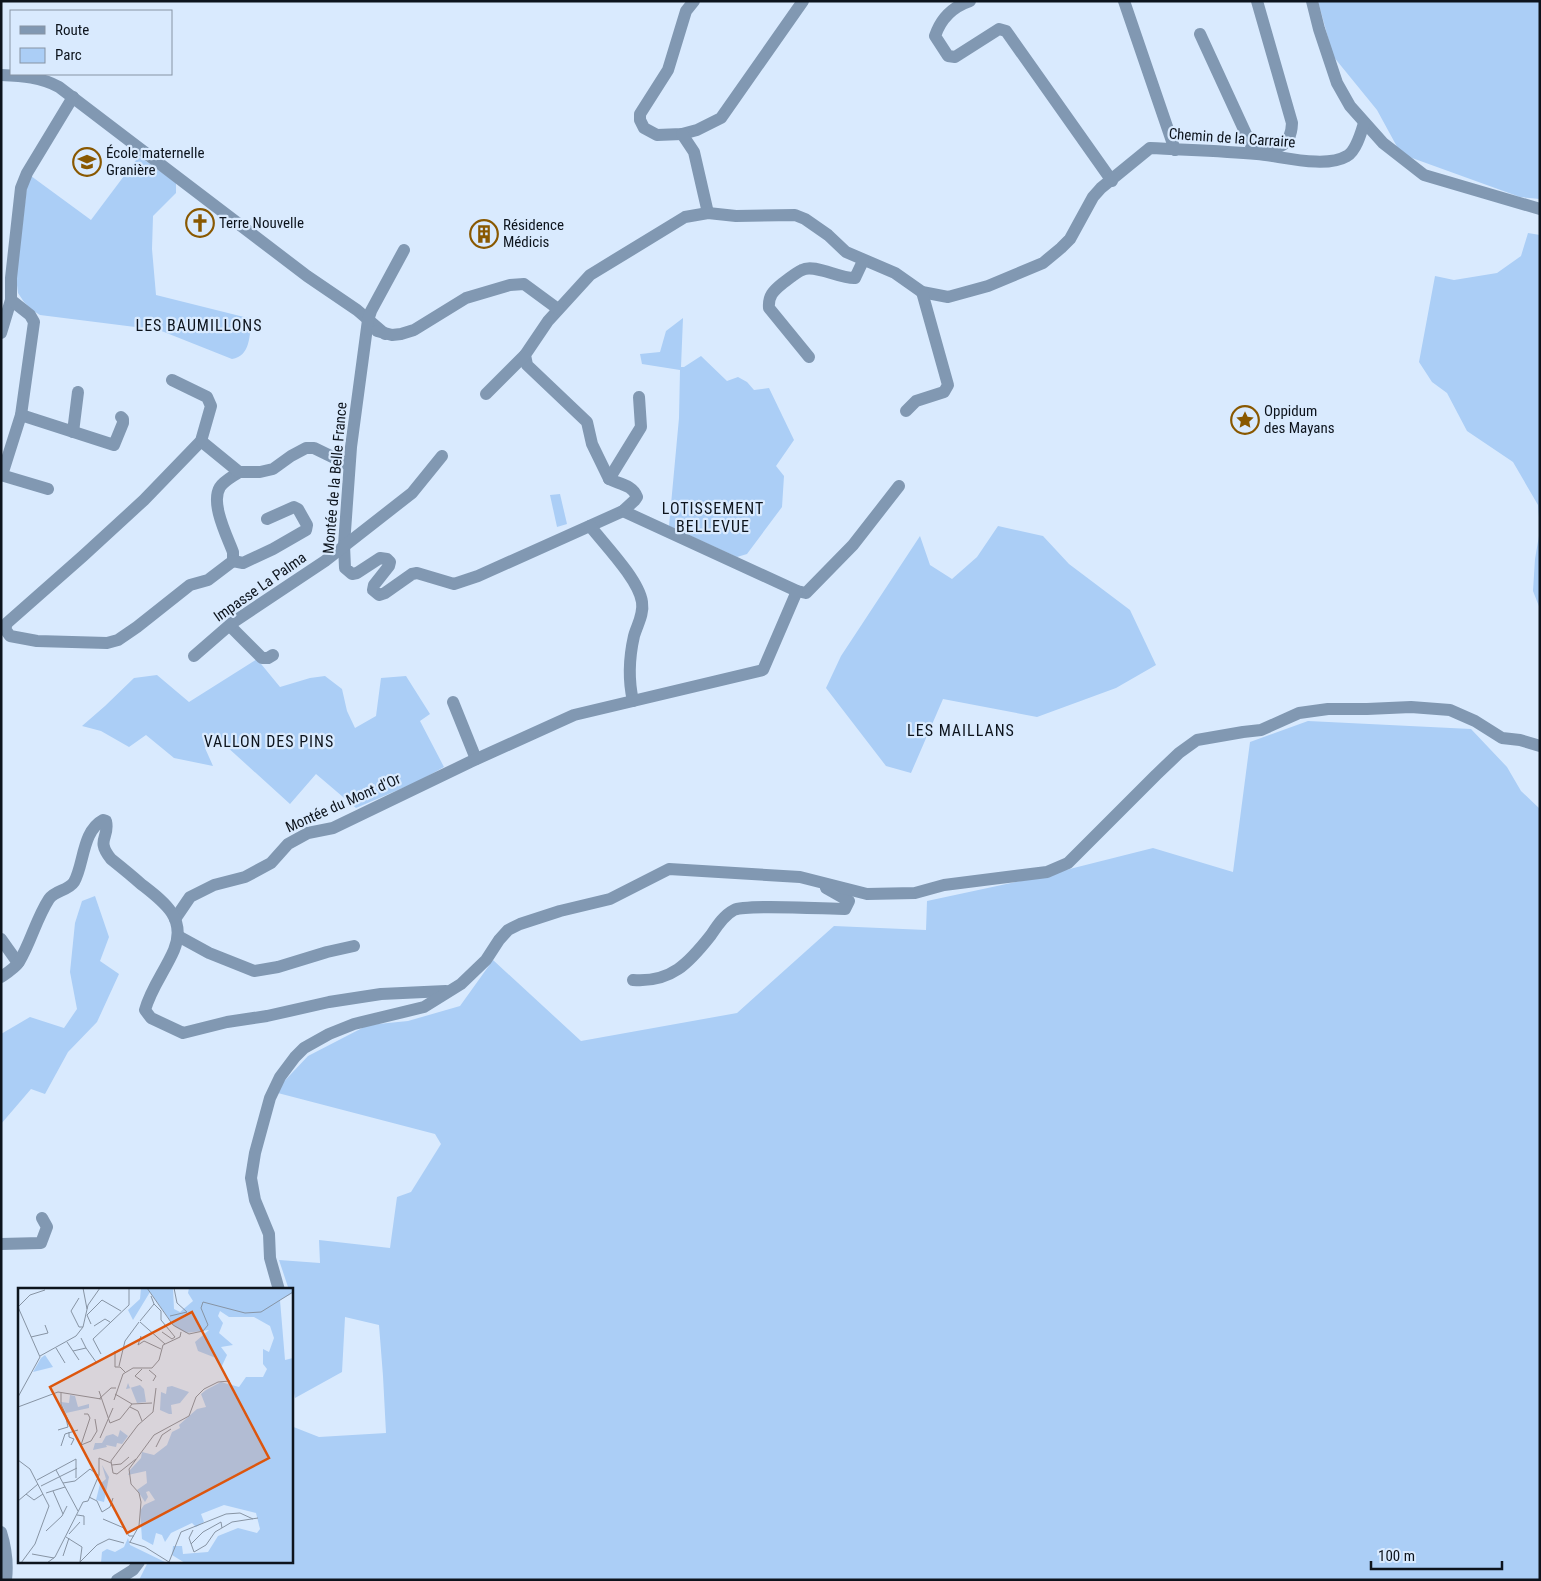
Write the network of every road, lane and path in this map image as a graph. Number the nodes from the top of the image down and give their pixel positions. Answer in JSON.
{"nodes":[{"id":1,"x":694,"y":1,"type":"edge"},
{"id":2,"x":803,"y":1,"type":"edge"},
{"id":3,"x":970,"y":1,"type":"edge"},
{"id":4,"x":1124,"y":1,"type":"edge"},
{"id":5,"x":1257,"y":1,"type":"edge"},
{"id":6,"x":1312,"y":1,"type":"edge"},
{"id":7,"x":1200,"y":34,"type":"dead end"},
{"id":8,"x":1,"y":75,"type":"edge"},
{"id":9,"x":73,"y":97,"type":"junction"},
{"id":10,"x":1364,"y":123,"type":"junction"},
{"id":11,"x":682,"y":134,"type":"junction"},
{"id":12,"x":1286,"y":143,"type":"junction"},
{"id":13,"x":1175,"y":150,"type":"junction"},
{"id":14,"x":1283,"y":157,"type":"junction"},
{"id":15,"x":1112,"y":180,"type":"junction"},
{"id":16,"x":1540,"y":209,"type":"edge"},
{"id":17,"x":708,"y":213,"type":"junction"},
{"id":18,"x":404,"y":250,"type":"dead end"},
{"id":19,"x":863,"y":261,"type":"junction"},
{"id":20,"x":922,"y":292,"type":"junction"},
{"id":21,"x":11,"y":300,"type":"junction"},
{"id":22,"x":558,"y":309,"type":"junction"},
{"id":23,"x":367,"y":324,"type":"junction"},
{"id":24,"x":1,"y":333,"type":"edge"},
{"id":25,"x":525,"y":355,"type":"junction"},
{"id":26,"x":809,"y":357,"type":"dead end"},
{"id":27,"x":172,"y":380,"type":"dead end"},
{"id":28,"x":78,"y":392,"type":"dead end"},
{"id":29,"x":486,"y":394,"type":"dead end"},
{"id":30,"x":639,"y":396,"type":"dead end"},
{"id":31,"x":906,"y":411,"type":"dead end"},
{"id":32,"x":21,"y":415,"type":"junction"},
{"id":33,"x":121,"y":417,"type":"dead end"},
{"id":34,"x":73,"y":432,"type":"junction"},
{"id":35,"x":201,"y":442,"type":"junction"},
{"id":36,"x":351,"y":447,"type":"junction"},
{"id":37,"x":332,"y":456,"type":"junction"},
{"id":38,"x":442,"y":456,"type":"dead end"},
{"id":39,"x":350,"y":465,"type":"junction"},
{"id":40,"x":239,"y":472,"type":"junction"},
{"id":41,"x":2,"y":475,"type":"edge"},
{"id":42,"x":609,"y":479,"type":"junction"},
{"id":43,"x":899,"y":486,"type":"dead end"},
{"id":44,"x":48,"y":489,"type":"dead end"},
{"id":45,"x":623,"y":511,"type":"junction"},
{"id":46,"x":267,"y":519,"type":"dead end"},
{"id":47,"x":590,"y":526,"type":"junction"},
{"id":48,"x":344,"y":545,"type":"junction"},
{"id":49,"x":233,"y":561,"type":"junction"},
{"id":50,"x":797,"y":591,"type":"junction"},
{"id":51,"x":230,"y":626,"type":"junction"},
{"id":52,"x":273,"y":655,"type":"dead end"},
{"id":53,"x":194,"y":656,"type":"dead end"},
{"id":54,"x":633,"y":701,"type":"junction"},
{"id":55,"x":453,"y":702,"type":"dead end"},
{"id":56,"x":1540,"y":746,"type":"edge"},
{"id":57,"x":476,"y":759,"type":"junction"},
{"id":58,"x":788,"y":876,"type":"junction"},
{"id":59,"x":175,"y":919,"type":"junction"},
{"id":60,"x":178,"y":936,"type":"junction"},
{"id":61,"x":1,"y":939,"type":"edge"},
{"id":62,"x":354,"y":946,"type":"dead end"},
{"id":63,"x":18,"y":963,"type":"junction"},
{"id":64,"x":1,"y":977,"type":"edge"},
{"id":65,"x":633,"y":980,"type":"dead end"},
{"id":66,"x":450,"y":991,"type":"junction"},
{"id":67,"x":42,"y":1218,"type":"dead end"},
{"id":68,"x":1,"y":1244,"type":"edge"},
{"id":69,"x":279,"y":1288,"type":"edge"},
{"id":70,"x":1,"y":1532,"type":"edge"},
{"id":71,"x":138,"y":1564,"type":"edge"},
{"id":72,"x":6,"y":1580,"type":"edge"},
{"id":73,"x":116,"y":1580,"type":"edge"}],
"edges":[{"from":1,"to":11,"type":"street"},
{"from":2,"to":11,"type":"street"},
{"from":3,"to":15,"type":"street"},
{"from":4,"to":13,"type":"street"},
{"from":5,"to":12,"type":"street"},
{"from":6,"to":10,"type":"street"},
{"from":7,"to":12,"type":"street"},
{"from":8,"to":9,"type":"street"},
{"from":9,"to":21,"type":"street"},
{"from":9,"to":23,"type":"street"},
{"from":10,"to":14,"type":"street","name":"Chemin de la Carraire"},
{"from":10,"to":16,"type":"street"},
{"from":11,"to":17,"type":"street"},
{"from":12,"to":14,"type":"street"},
{"from":13,"to":14,"type":"street","name":"Chemin de la Carraire"},
{"from":13,"to":15,"type":"street","name":"Chemin de la Carraire"},
{"from":15,"to":20,"type":"street","name":"Chemin de la Carraire"},
{"from":17,"to":19,"type":"street","name":"Chemin de la Carraire"},
{"from":17,"to":22,"type":"street","name":"Chemin de la Carraire"},
{"from":18,"to":23,"type":"street","name":"Montée de la Belle France"},
{"from":19,"to":20,"type":"street","name":"Chemin de la Carraire"},
{"from":19,"to":26,"type":"street"},
{"from":20,"to":31,"type":"street"},
{"from":21,"to":24,"type":"street"},
{"from":21,"to":32,"type":"street"},
{"from":22,"to":23,"type":"street"},
{"from":22,"to":25,"type":"street","name":"Chemin de la Carraire"},
{"from":23,"to":36,"type":"street","name":"Montée de la Belle France"},
{"from":25,"to":29,"type":"street","name":"Chemin de la Carraire"},
{"from":25,"to":42,"type":"street"},
{"from":27,"to":35,"type":"street"},
{"from":28,"to":34,"type":"street"},
{"from":30,"to":42,"type":"street"},
{"from":32,"to":34,"type":"street"},
{"from":32,"to":41,"type":"street"},
{"from":33,"to":34,"type":"street"},
{"from":35,"to":40,"type":"street"},
{"from":35,"to":49,"type":"street"},
{"from":36,"to":37,"type":"street"},
{"from":36,"to":39,"type":"street","name":"Montée de la Belle France"},
{"from":37,"to":39,"type":"street"},
{"from":37,"to":40,"type":"street"},
{"from":38,"to":48,"type":"street","name":"Impasse La Palma"},
{"from":39,"to":48,"type":"street","name":"Montée de la Belle France"},
{"from":40,"to":49,"type":"street"},
{"from":41,"to":44,"type":"street"},
{"from":42,"to":45,"type":"street"},
{"from":43,"to":50,"type":"street"},
{"from":45,"to":47,"type":"street","name":"Montée de la Belle France"},
{"from":45,"to":50,"type":"street"},
{"from":46,"to":49,"type":"street"},
{"from":47,"to":48,"type":"street","name":"Montée de la Belle France"},
{"from":47,"to":54,"type":"street"},
{"from":48,"to":51,"type":"street","name":"Impasse La Palma"},
{"from":50,"to":54,"type":"street","name":"Montée du Mont d'Or"},
{"from":51,"to":52,"type":"street"},
{"from":51,"to":53,"type":"street","name":"Impasse La Palma"},
{"from":54,"to":57,"type":"street","name":"Montée du Mont d'Or"},
{"from":55,"to":57,"type":"street"},
{"from":56,"to":58,"type":"street"},
{"from":57,"to":59,"type":"street","name":"Montée du Mont d'Or"},
{"from":58,"to":65,"type":"street"},
{"from":58,"to":66,"type":"street"},
{"from":59,"to":60,"type":"street"},
{"from":59,"to":63,"type":"street"},
{"from":60,"to":62,"type":"street"},
{"from":60,"to":66,"type":"street"},
{"from":61,"to":63,"type":"street"},
{"from":63,"to":64,"type":"street"},
{"from":66,"to":69,"type":"street"},
{"from":67,"to":68,"type":"street"},
{"from":70,"to":72,"type":"street"},
{"from":71,"to":73,"type":"street"}]}
